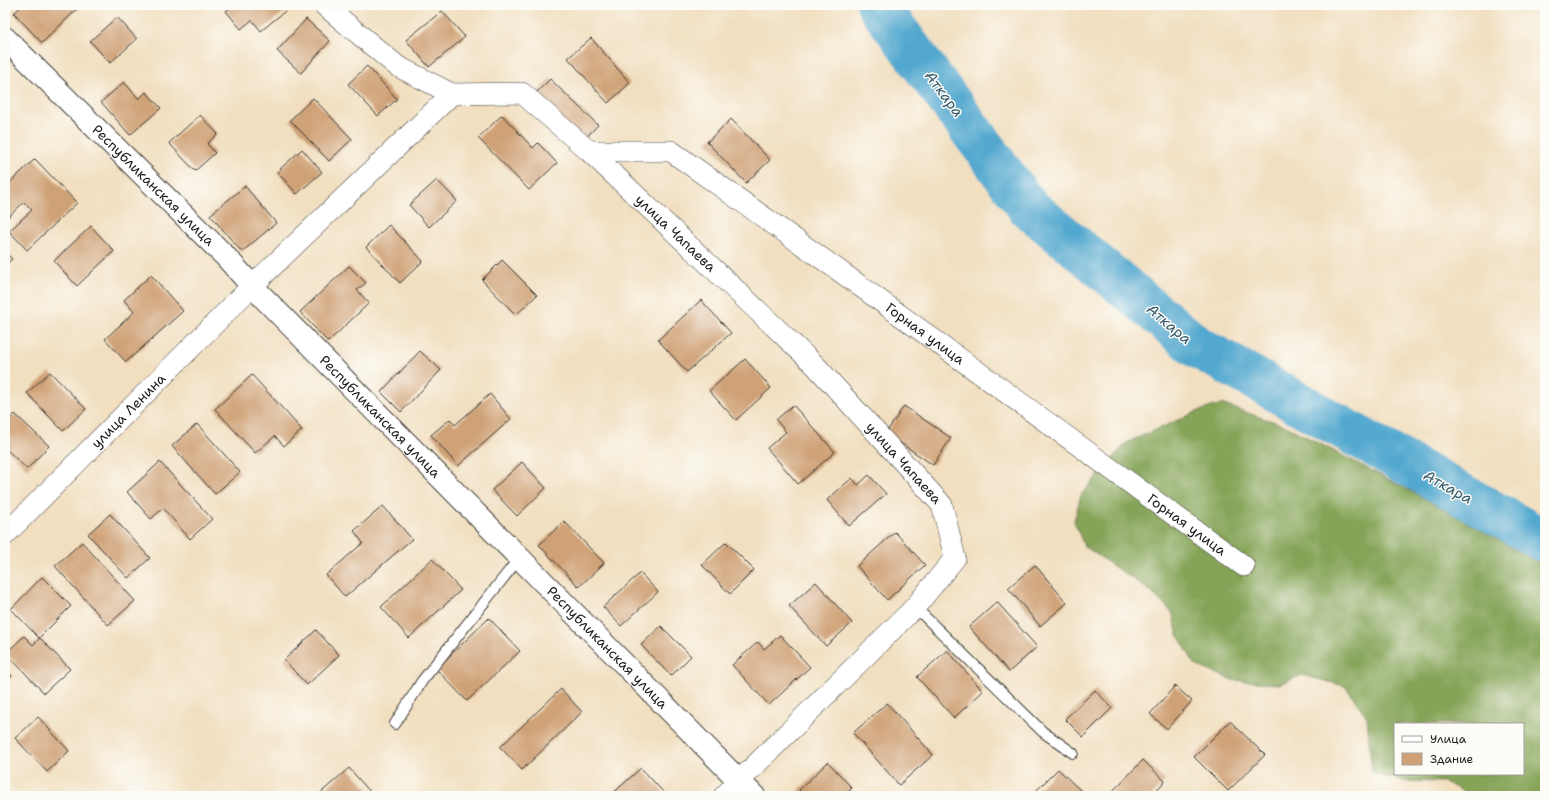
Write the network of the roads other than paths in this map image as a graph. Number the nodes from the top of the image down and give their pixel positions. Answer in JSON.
{"nodes":[{"id":1,"x":324,"y":5,"type":"edge"},
{"id":2,"x":5,"y":38,"type":"edge"},
{"id":3,"x":452,"y":94,"type":"junction"},
{"id":4,"x":589,"y":151,"type":"junction"},
{"id":5,"x":252,"y":286,"type":"junction"},
{"id":6,"x":5,"y":535,"type":"edge"},
{"id":7,"x":520,"y":557,"type":"junction"},
{"id":8,"x":1244,"y":566,"type":"dead end"},
{"id":9,"x":915,"y":607,"type":"junction"},
{"id":10,"x":395,"y":724,"type":"dead end"},
{"id":11,"x":1073,"y":752,"type":"dead end"},
{"id":12,"x":746,"y":788,"type":"edge"},
{"id":13,"x":724,"y":796,"type":"edge"}],
"edges":[{"from":1,"to":3,"type":"street"},
{"from":2,"to":5,"type":"street","name":"Республиканская улица"},
{"from":3,"to":4,"type":"street"},
{"from":3,"to":5,"type":"street","name":"улица Ленина"},
{"from":4,"to":8,"type":"street","name":"Горная улица"},
{"from":4,"to":9,"type":"street","name":"улица Чапаева"},
{"from":5,"to":6,"type":"street","name":"улица Ленина"},
{"from":5,"to":7,"type":"street","name":"Республиканская улица"},
{"from":7,"to":10,"type":"lane"},
{"from":7,"to":12,"type":"street","name":"Республиканская улица"},
{"from":9,"to":11,"type":"lane"},
{"from":9,"to":12,"type":"street","name":"улица Чапаева"},
{"from":12,"to":13,"type":"street","name":"улица Чапаева"}]}
